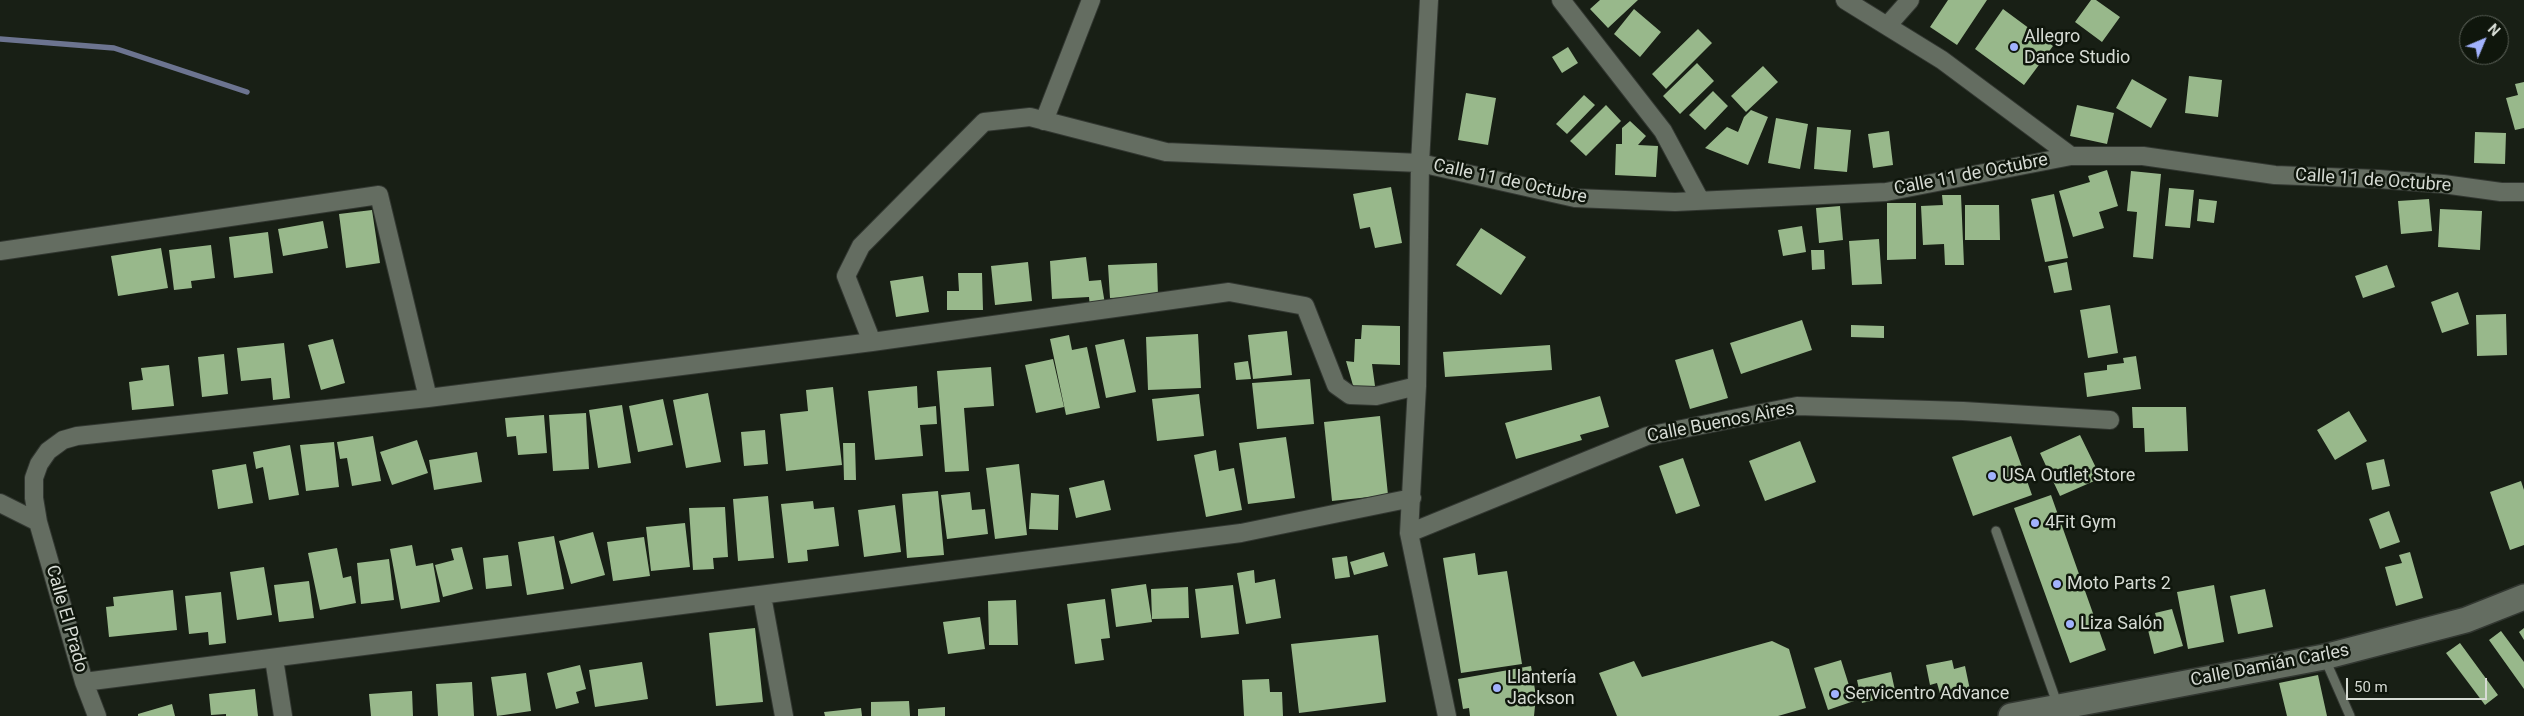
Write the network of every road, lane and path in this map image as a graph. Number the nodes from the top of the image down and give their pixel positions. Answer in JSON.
{"nodes":[{"id":1,"x":1091,"y":0,"type":"edge"},
{"id":2,"x":1429,"y":0,"type":"edge"},
{"id":3,"x":1561,"y":0,"type":"edge"},
{"id":4,"x":1845,"y":0,"type":"edge"},
{"id":5,"x":1910,"y":0,"type":"edge"},
{"id":6,"x":1887,"y":26,"type":"junction"},
{"id":7,"x":1044,"y":121,"type":"junction"},
{"id":8,"x":2071,"y":156,"type":"junction"},
{"id":9,"x":1420,"y":163,"type":"junction"},
{"id":10,"x":2524,"y":192,"type":"edge"},
{"id":11,"x":1700,"y":200,"type":"junction"},
{"id":12,"x":0,"y":251,"type":"edge"},
{"id":13,"x":872,"y":342,"type":"junction"},
{"id":14,"x":1417,"y":386,"type":"junction"},
{"id":15,"x":428,"y":398,"type":"junction"},
{"id":16,"x":2110,"y":420,"type":"dead end"},
{"id":17,"x":1412,"y":498,"type":"junction"},
{"id":18,"x":0,"y":503,"type":"edge"},
{"id":19,"x":38,"y":522,"type":"junction"},
{"id":20,"x":1996,"y":531,"type":"dead end"},
{"id":21,"x":1410,"y":533,"type":"junction"},
{"id":22,"x":762,"y":596,"type":"junction"},
{"id":23,"x":2524,"y":597,"type":"edge"},
{"id":24,"x":2324,"y":657,"type":"junction"},
{"id":25,"x":274,"y":659,"type":"junction"},
{"id":26,"x":84,"y":682,"type":"junction"},
{"id":27,"x":2058,"y":707,"type":"junction"},
{"id":28,"x":97,"y":716,"type":"edge"},
{"id":29,"x":283,"y":716,"type":"edge"},
{"id":30,"x":784,"y":716,"type":"edge"},
{"id":31,"x":1447,"y":716,"type":"edge"},
{"id":32,"x":2011,"y":716,"type":"edge"},
{"id":33,"x":2350,"y":716,"type":"edge"}],
"edges":[{"from":1,"to":7,"type":"street"},
{"from":2,"to":9,"type":"street"},
{"from":3,"to":11,"type":"street"},
{"from":4,"to":6,"type":"street"},
{"from":5,"to":6,"type":"street"},
{"from":6,"to":8,"type":"street"},
{"from":7,"to":9,"type":"street","name":"Calle 11 de Octubre"},
{"from":7,"to":13,"type":"street","name":"Calle 11 de Octubre"},
{"from":8,"to":10,"type":"street","name":"Calle 11 de Octubre"},
{"from":8,"to":11,"type":"street","name":"Calle 11 de Octubre"},
{"from":9,"to":11,"type":"street","name":"Calle 11 de Octubre"},
{"from":9,"to":14,"type":"street"},
{"from":12,"to":15,"type":"street"},
{"from":13,"to":14,"type":"street","name":"Calle El Prado"},
{"from":13,"to":15,"type":"street","name":"Calle El Prado"},
{"from":14,"to":17,"type":"street"},
{"from":15,"to":19,"type":"street","name":"Calle El Prado"},
{"from":16,"to":21,"type":"street","name":"Calle Buenos Aires"},
{"from":17,"to":21,"type":"street"},
{"from":17,"to":22,"type":"street"},
{"from":18,"to":19,"type":"street"},
{"from":19,"to":26,"type":"street","name":"Calle El Prado"},
{"from":20,"to":27,"type":"lane"},
{"from":21,"to":31,"type":"street"},
{"from":22,"to":25,"type":"street"},
{"from":22,"to":30,"type":"street"},
{"from":23,"to":24,"type":"street","name":"Calle Damián Carles"},
{"from":24,"to":27,"type":"street","name":"Calle Damián Carles"},
{"from":24,"to":33,"type":"lane"},
{"from":25,"to":26,"type":"street"},
{"from":25,"to":29,"type":"street"},
{"from":26,"to":28,"type":"street","name":"Calle El Prado"},
{"from":27,"to":32,"type":"street","name":"Calle Damián Carles"}]}
